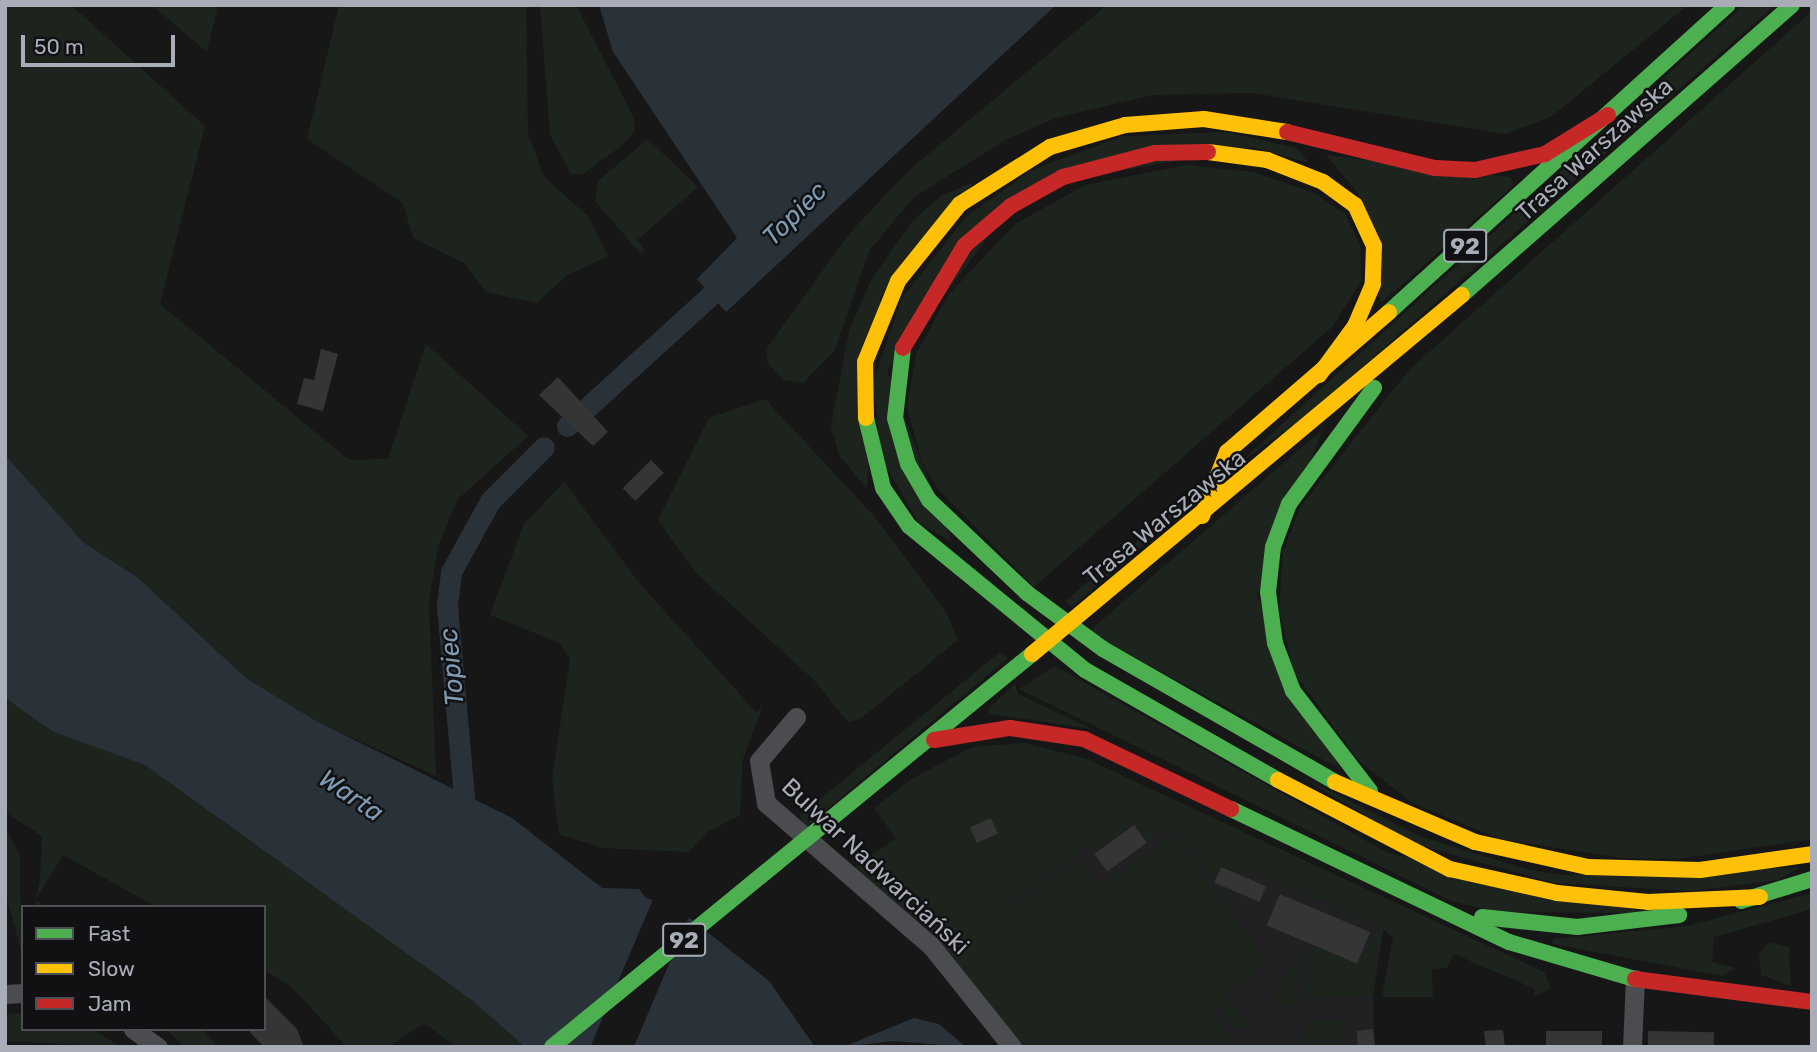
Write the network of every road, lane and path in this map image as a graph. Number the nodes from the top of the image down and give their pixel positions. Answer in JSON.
{"nodes":[{"id":1,"x":1727,"y":5,"type":"edge"},
{"id":2,"x":1792,"y":5,"type":"edge"},
{"id":3,"x":1608,"y":115,"type":"junction"},
{"id":4,"x":1395,"y":356,"type":"junction"},
{"id":5,"x":1319,"y":375,"type":"junction"},
{"id":6,"x":1202,"y":517,"type":"junction"},
{"id":7,"x":796,"y":717,"type":"dead end"},
{"id":8,"x":923,"y":744,"type":"junction"},
{"id":9,"x":1374,"y":794,"type":"junction"},
{"id":10,"x":1812,"y":854,"type":"edge"},
{"id":11,"x":1812,"y":879,"type":"edge"},
{"id":12,"x":1411,"y":896,"type":"junction"},
{"id":13,"x":1760,"y":897,"type":"junction"},
{"id":14,"x":1635,"y":979,"type":"junction"},
{"id":15,"x":1812,"y":1002,"type":"edge"},
{"id":16,"x":136,"y":1031,"type":"edge"},
{"id":17,"x":158,"y":1047,"type":"edge"},
{"id":18,"x":552,"y":1047,"type":"edge"},
{"id":19,"x":1012,"y":1047,"type":"edge"},
{"id":20,"x":1632,"y":1047,"type":"edge"}],
"edges":[{"from":1,"to":3,"type":"main road","name":"Trasa Warszawska","number":"92"},
{"from":2,"to":4,"type":"main road","name":"Trasa Warszawska","number":"92"},
{"from":3,"to":5,"type":"main road","name":"Trasa Warszawska","number":"92"},
{"from":3,"to":13,"type":"main road"},
{"from":4,"to":6,"type":"main road","name":"Trasa Warszawska","number":"92"},
{"from":4,"to":9,"type":"main road"},
{"from":5,"to":6,"type":"main road","name":"Trasa Warszawska","number":"92"},
{"from":5,"to":9,"type":"main road"},
{"from":6,"to":8,"type":"main road","name":"Trasa Warszawska","number":"92"},
{"from":7,"to":19,"type":"street","name":"Bulwar Nadwarciański"},
{"from":8,"to":12,"type":"main road"},
{"from":8,"to":18,"type":"main road","name":"Trasa Warszawska","number":"92"},
{"from":9,"to":10,"type":"main road"},
{"from":11,"to":13,"type":"main road"},
{"from":12,"to":13,"type":"main road"},
{"from":12,"to":14,"type":"main road"},
{"from":14,"to":15,"type":"main road"},
{"from":14,"to":20,"type":"street"},
{"from":16,"to":17,"type":"street"}]}
